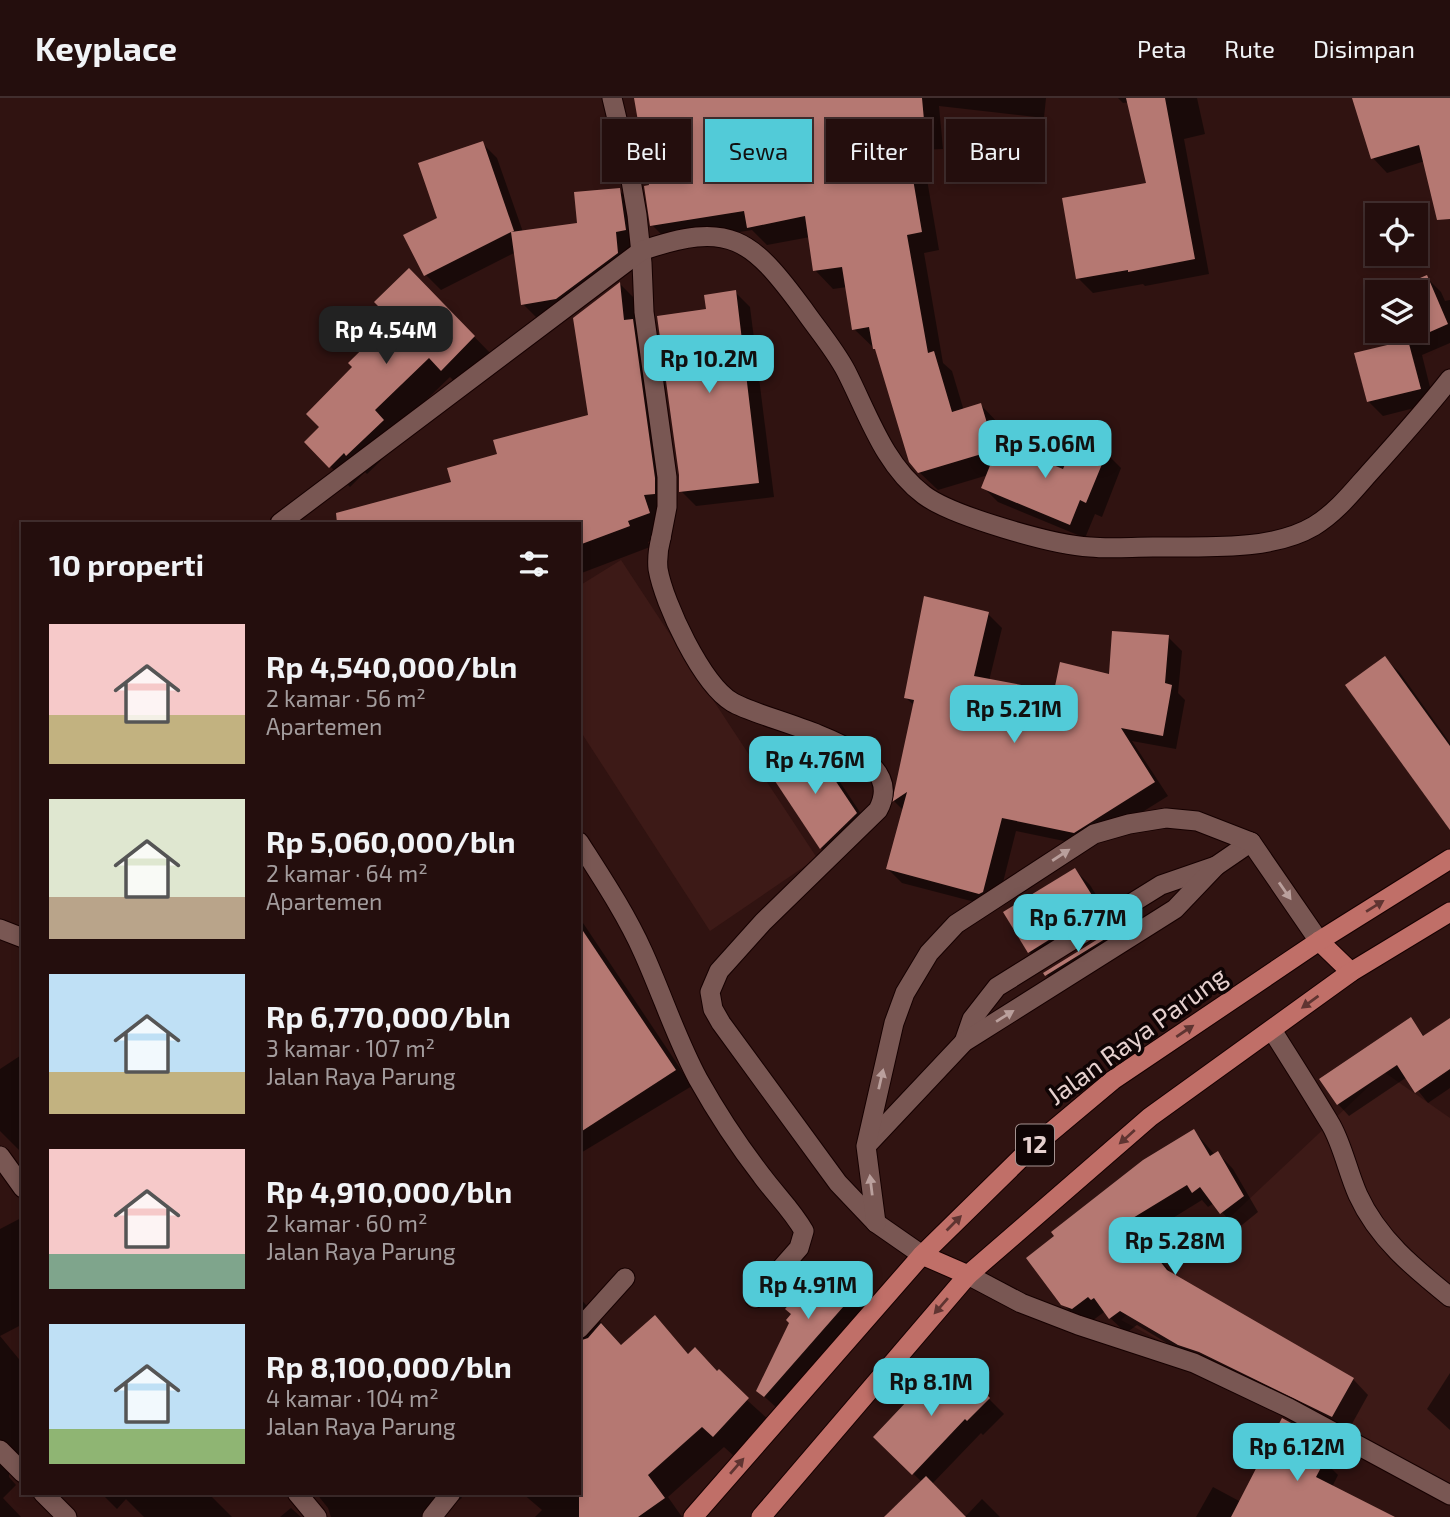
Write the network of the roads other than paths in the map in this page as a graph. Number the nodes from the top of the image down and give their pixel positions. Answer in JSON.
{"nodes":[{"id":1,"x":612,"y":98,"type":"edge"},
{"id":2,"x":641,"y":251,"type":"junction"},
{"id":3,"x":1450,"y":379,"type":"edge"},
{"id":4,"x":280,"y":522,"type":"edge"},
{"id":5,"x":1251,"y":842,"type":"junction"},
{"id":6,"x":581,"y":845,"type":"edge"},
{"id":7,"x":1450,"y":859,"type":"edge"},
{"id":8,"x":1216,"y":866,"type":"junction"},
{"id":9,"x":1450,"y":912,"type":"edge"},
{"id":10,"x":0,"y":929,"type":"edge"},
{"id":11,"x":21,"y":937,"type":"edge"},
{"id":12,"x":1319,"y":941,"type":"junction"},
{"id":13,"x":1351,"y":972,"type":"junction"},
{"id":14,"x":1272,"y":1030,"type":"junction"},
{"id":15,"x":964,"y":1042,"type":"junction"},
{"id":16,"x":866,"y":1146,"type":"junction"},
{"id":17,"x":0,"y":1156,"type":"edge"},
{"id":18,"x":21,"y":1185,"type":"edge"},
{"id":19,"x":876,"y":1223,"type":"junction"},
{"id":20,"x":922,"y":1255,"type":"junction"},
{"id":21,"x":968,"y":1275,"type":"junction"},
{"id":22,"x":625,"y":1278,"type":"dead end"},
{"id":23,"x":1450,"y":1297,"type":"edge"},
{"id":24,"x":755,"y":1298,"type":"dead end"},
{"id":25,"x":581,"y":1327,"type":"edge"},
{"id":26,"x":0,"y":1450,"type":"edge"},
{"id":27,"x":21,"y":1471,"type":"edge"},
{"id":28,"x":45,"y":1495,"type":"edge"},
{"id":29,"x":299,"y":1495,"type":"edge"},
{"id":30,"x":448,"y":1495,"type":"edge"},
{"id":31,"x":1450,"y":1495,"type":"edge"},
{"id":32,"x":67,"y":1517,"type":"edge"},
{"id":33,"x":317,"y":1517,"type":"edge"},
{"id":34,"x":432,"y":1517,"type":"edge"},
{"id":35,"x":693,"y":1517,"type":"edge"},
{"id":36,"x":761,"y":1517,"type":"edge"}],
"edges":[{"from":1,"to":2,"type":"street"},
{"from":2,"to":3,"type":"street"},
{"from":2,"to":4,"type":"street"},
{"from":2,"to":19,"type":"street"},
{"from":5,"to":8,"type":"street"},
{"from":5,"to":12,"type":"street","one_way":true},
{"from":16,"to":5,"type":"street","one_way":true},
{"from":6,"to":24,"type":"street"},
{"from":12,"to":7,"type":"highway","name":"Jalan Raya Parung","number":"12","one_way":true},
{"from":15,"to":8,"type":"street","one_way":true},
{"from":8,"to":15,"type":"street"},
{"from":9,"to":13,"type":"highway","number":"12"},
{"from":10,"to":11,"type":"street"},
{"from":12,"to":13,"type":"highway"},
{"from":20,"to":12,"type":"highway","name":"Jalan Raya Parung","number":"12","one_way":true},
{"from":13,"to":14,"type":"highway","number":"12","one_way":true},
{"from":14,"to":21,"type":"highway","number":"12","one_way":true},
{"from":14,"to":23,"type":"street"},
{"from":15,"to":16,"type":"street"},
{"from":19,"to":16,"type":"street","one_way":true},
{"from":17,"to":18,"type":"street"},
{"from":19,"to":20,"type":"street"},
{"from":20,"to":21,"type":"highway"},
{"from":35,"to":20,"type":"highway","name":"Jalan Raya Parung","number":"12","one_way":true},
{"from":21,"to":31,"type":"street"},
{"from":21,"to":36,"type":"highway","number":"12","one_way":true},
{"from":22,"to":25,"type":"street"},
{"from":26,"to":27,"type":"street"},
{"from":28,"to":32,"type":"street"},
{"from":29,"to":33,"type":"street"},
{"from":30,"to":34,"type":"street"}]}
